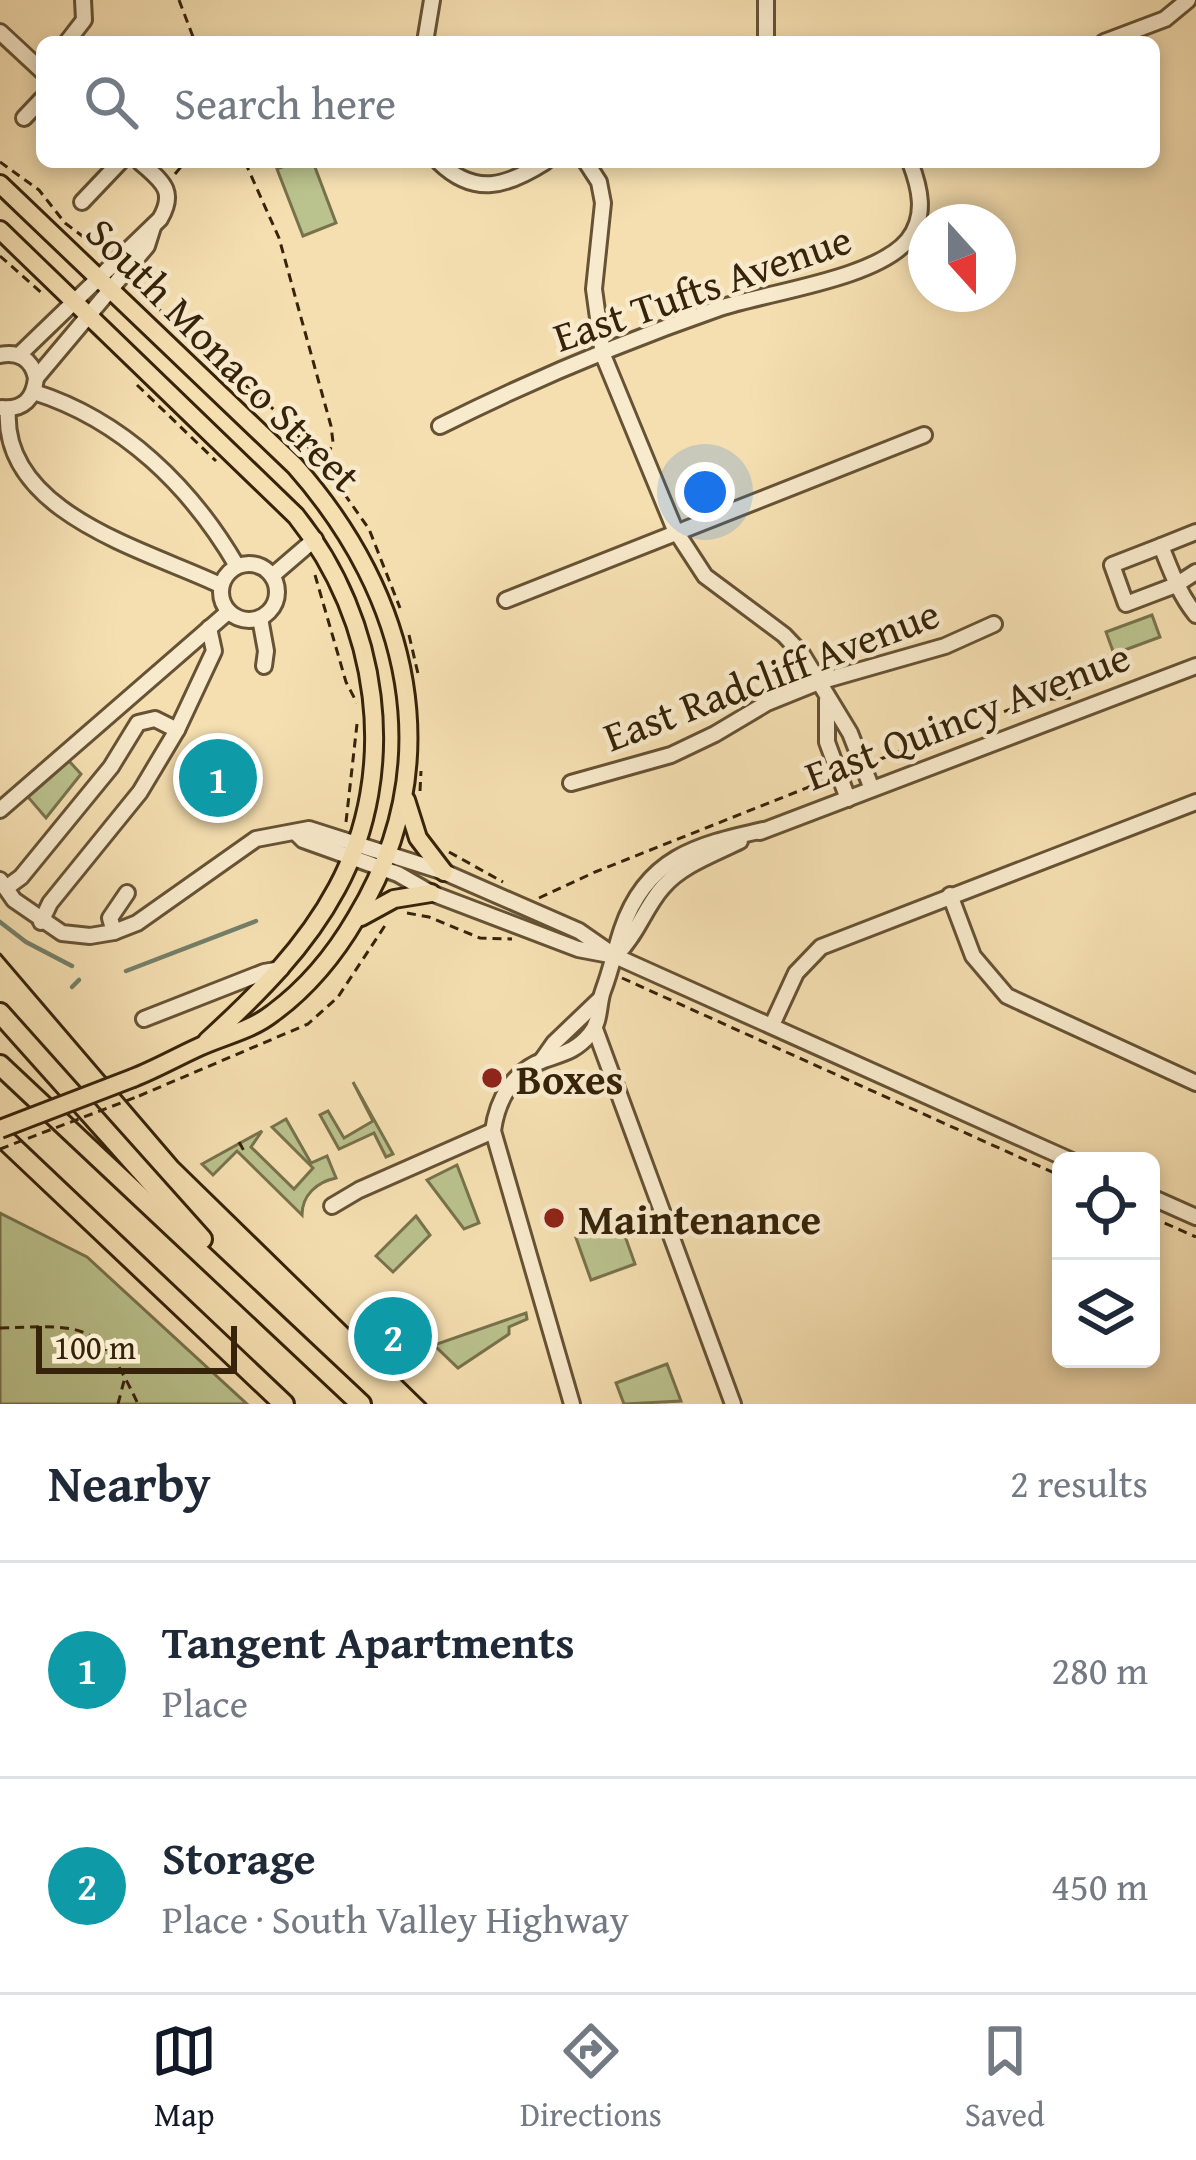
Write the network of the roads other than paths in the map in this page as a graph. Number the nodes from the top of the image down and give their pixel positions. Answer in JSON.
{"nodes":[{"id":1,"x":83,"y":0,"type":"edge"},
{"id":2,"x":432,"y":0,"type":"edge"},
{"id":3,"x":766,"y":0,"type":"edge"},
{"id":4,"x":1188,"y":0,"type":"edge"},
{"id":5,"x":0,"y":32,"type":"edge"},
{"id":6,"x":72,"y":36,"type":"edge"},
{"id":7,"x":426,"y":36,"type":"edge"},
{"id":8,"x":766,"y":36,"type":"edge"},
{"id":9,"x":1120,"y":36,"type":"edge"},
{"id":10,"x":36,"y":65,"type":"edge"},
{"id":11,"x":36,"y":105,"type":"edge"},
{"id":12,"x":24,"y":118,"type":"dead end"},
{"id":13,"x":114,"y":168,"type":"edge"},
{"id":14,"x":146,"y":168,"type":"edge"},
{"id":15,"x":447,"y":168,"type":"edge"},
{"id":16,"x":536,"y":168,"type":"edge"},
{"id":17,"x":590,"y":168,"type":"edge"},
{"id":18,"x":912,"y":168,"type":"edge"},
{"id":19,"x":0,"y":184,"type":"edge"},
{"id":20,"x":82,"y":202,"type":"dead end"},
{"id":21,"x":0,"y":230,"type":"edge"},
{"id":22,"x":104,"y":283,"type":"junction"},
{"id":23,"x":68,"y":306,"type":"junction"},
{"id":24,"x":88,"y":315,"type":"junction"},
{"id":25,"x":0,"y":355,"type":"edge"},
{"id":26,"x":19,"y":355,"type":"junction"},
{"id":27,"x":603,"y":355,"type":"junction"},
{"id":28,"x":35,"y":385,"type":"junction"},
{"id":29,"x":4,"y":408,"type":"edge"},
{"id":30,"x":440,"y":426,"type":"dead end"},
{"id":31,"x":924,"y":435,"type":"dead end"},
{"id":32,"x":676,"y":530,"type":"junction"},
{"id":33,"x":1196,"y":532,"type":"edge"},
{"id":34,"x":309,"y":544,"type":"junction"},
{"id":35,"x":1161,"y":546,"type":"junction"},
{"id":36,"x":237,"y":566,"type":"junction"},
{"id":37,"x":1196,"y":572,"type":"edge"},
{"id":38,"x":272,"y":576,"type":"junction"},
{"id":39,"x":1176,"y":584,"type":"junction"},
{"id":40,"x":220,"y":585,"type":"junction"},
{"id":41,"x":506,"y":600,"type":"dead end"},
{"id":42,"x":228,"y":612,"type":"junction"},
{"id":43,"x":1196,"y":616,"type":"edge"},
{"id":44,"x":260,"y":618,"type":"junction"},
{"id":45,"x":994,"y":625,"type":"dead end"},
{"id":46,"x":209,"y":628,"type":"junction"},
{"id":47,"x":264,"y":666,"type":"dead end"},
{"id":48,"x":1196,"y":666,"type":"edge"},
{"id":49,"x":819,"y":682,"type":"junction"},
{"id":50,"x":826,"y":700,"type":"junction"},
{"id":51,"x":177,"y":730,"type":"junction"},
{"id":52,"x":572,"y":783,"type":"dead end"},
{"id":53,"x":406,"y":787,"type":"junction"},
{"id":54,"x":872,"y":789,"type":"junction"},
{"id":55,"x":848,"y":799,"type":"junction"},
{"id":56,"x":1196,"y":802,"type":"edge"},
{"id":57,"x":0,"y":810,"type":"edge"},
{"id":58,"x":353,"y":844,"type":"junction"},
{"id":59,"x":384,"y":861,"type":"junction"},
{"id":60,"x":444,"y":872,"type":"junction"},
{"id":61,"x":3,"y":884,"type":"edge"},
{"id":62,"x":127,"y":893,"type":"dead end"},
{"id":63,"x":431,"y":893,"type":"junction"},
{"id":64,"x":950,"y":895,"type":"junction"},
{"id":65,"x":40,"y":922,"type":"junction"},
{"id":66,"x":352,"y":925,"type":"junction"},
{"id":67,"x":114,"y":932,"type":"junction"},
{"id":68,"x":615,"y":956,"type":"junction"},
{"id":69,"x":280,"y":969,"type":"junction"},
{"id":70,"x":600,"y":999,"type":"junction"},
{"id":71,"x":0,"y":1013,"type":"edge"},
{"id":72,"x":144,"y":1018,"type":"dead end"},
{"id":73,"x":772,"y":1025,"type":"junction"},
{"id":74,"x":595,"y":1029,"type":"junction"},
{"id":75,"x":202,"y":1046,"type":"junction"},
{"id":76,"x":542,"y":1060,"type":"junction"},
{"id":77,"x":0,"y":1065,"type":"edge"},
{"id":78,"x":1196,"y":1083,"type":"edge"},
{"id":79,"x":493,"y":1131,"type":"junction"},
{"id":80,"x":0,"y":1132,"type":"edge"},
{"id":81,"x":1052,"y":1152,"type":"edge"},
{"id":82,"x":1160,"y":1200,"type":"edge"},
{"id":83,"x":332,"y":1206,"type":"dead end"},
{"id":84,"x":1196,"y":1217,"type":"edge"},
{"id":85,"x":303,"y":1348,"type":"junction"},
{"id":86,"x":284,"y":1404,"type":"edge"},
{"id":87,"x":361,"y":1404,"type":"edge"},
{"id":88,"x":572,"y":1404,"type":"edge"},
{"id":89,"x":733,"y":1404,"type":"edge"}],
"edges":[{"from":1,"to":6,"type":"street"},
{"from":2,"to":7,"type":"street"},
{"from":3,"to":8,"type":"street"},
{"from":4,"to":9,"type":"street"},
{"from":5,"to":10,"type":"street"},
{"from":11,"to":12,"type":"street"},
{"from":13,"to":20,"type":"street"},
{"from":14,"to":22,"type":"street"},
{"from":15,"to":16,"type":"street"},
{"from":17,"to":27,"type":"street"},
{"from":18,"to":27,"type":"street","name":"East Tufts Avenue"},
{"from":19,"to":22,"type":"main road","name":"South Monaco Street"},
{"from":21,"to":23,"type":"main road","name":"South Monaco Street"},
{"from":22,"to":23,"type":"street"},
{"from":22,"to":24,"type":"street"},
{"from":22,"to":53,"type":"main road","name":"South Monaco Street"},
{"from":23,"to":24,"type":"main road","name":"South Monaco Street"},
{"from":23,"to":26,"type":"street"},
{"from":24,"to":28,"type":"street"},
{"from":24,"to":34,"type":"main road","name":"South Monaco Street"},
{"from":25,"to":26,"type":"street"},
{"from":26,"to":28,"type":"street"},
{"from":27,"to":30,"type":"street","name":"East Tufts Avenue"},
{"from":27,"to":32,"type":"street"},
{"from":28,"to":29,"type":"street"},
{"from":28,"to":36,"type":"street"},
{"from":29,"to":40,"type":"street"},
{"from":31,"to":32,"type":"street"},
{"from":32,"to":41,"type":"street"},
{"from":32,"to":49,"type":"street"},
{"from":33,"to":35,"type":"street"},
{"from":34,"to":38,"type":"street"},
{"from":34,"to":58,"type":"main road","name":"South Monaco Street"},
{"from":35,"to":39,"type":"street"},
{"from":35,"to":39,"type":"street"},
{"from":36,"to":38,"type":"street"},
{"from":36,"to":40,"type":"street"},
{"from":37,"to":39,"type":"street"},
{"from":38,"to":44,"type":"street"},
{"from":39,"to":43,"type":"street"},
{"from":40,"to":42,"type":"street"},
{"from":42,"to":44,"type":"street"},
{"from":42,"to":46,"type":"street"},
{"from":44,"to":47,"type":"street"},
{"from":45,"to":49,"type":"street","name":"East Radcliff Avenue"},
{"from":46,"to":51,"type":"street"},
{"from":46,"to":57,"type":"street"},
{"from":48,"to":54,"type":"street","name":"East Quincy Avenue"},
{"from":49,"to":50,"type":"street"},
{"from":49,"to":52,"type":"street","name":"East Radcliff Avenue"},
{"from":50,"to":54,"type":"street"},
{"from":50,"to":55,"type":"street"},
{"from":51,"to":61,"type":"street"},
{"from":51,"to":65,"type":"street"},
{"from":53,"to":59,"type":"main road","name":"South Monaco Street"},
{"from":53,"to":60,"type":"main road"},
{"from":54,"to":55,"type":"street","name":"East Quincy Avenue"},
{"from":55,"to":68,"type":"street","name":"East Quincy Avenue"},
{"from":56,"to":64,"type":"street"},
{"from":58,"to":59,"type":"street"},
{"from":58,"to":67,"type":"street"},
{"from":58,"to":69,"type":"main road"},
{"from":59,"to":60,"type":"street"},
{"from":59,"to":63,"type":"street"},
{"from":59,"to":66,"type":"main road"},
{"from":60,"to":68,"type":"street"},
{"from":61,"to":65,"type":"street"},
{"from":62,"to":67,"type":"street"},
{"from":63,"to":66,"type":"main road"},
{"from":63,"to":68,"type":"street"},
{"from":64,"to":73,"type":"street"},
{"from":64,"to":78,"type":"street"},
{"from":65,"to":67,"type":"street"},
{"from":66,"to":75,"type":"main road"},
{"from":68,"to":70,"type":"street","name":"East Quincy Avenue"},
{"from":68,"to":73,"type":"street"},
{"from":69,"to":72,"type":"street"},
{"from":69,"to":75,"type":"main road"},
{"from":70,"to":74,"type":"street","name":"East Quincy Avenue"},
{"from":70,"to":76,"type":"street"},
{"from":71,"to":85,"type":"highway"},
{"from":73,"to":81,"type":"street"},
{"from":74,"to":76,"type":"street"},
{"from":74,"to":89,"type":"street"},
{"from":75,"to":80,"type":"main road","bridge":true},
{"from":76,"to":79,"type":"street"},
{"from":77,"to":85,"type":"highway"},
{"from":79,"to":83,"type":"street"},
{"from":79,"to":88,"type":"street"},
{"from":80,"to":86,"type":"highway"},
{"from":82,"to":84,"type":"street"},
{"from":85,"to":87,"type":"highway"}]}
